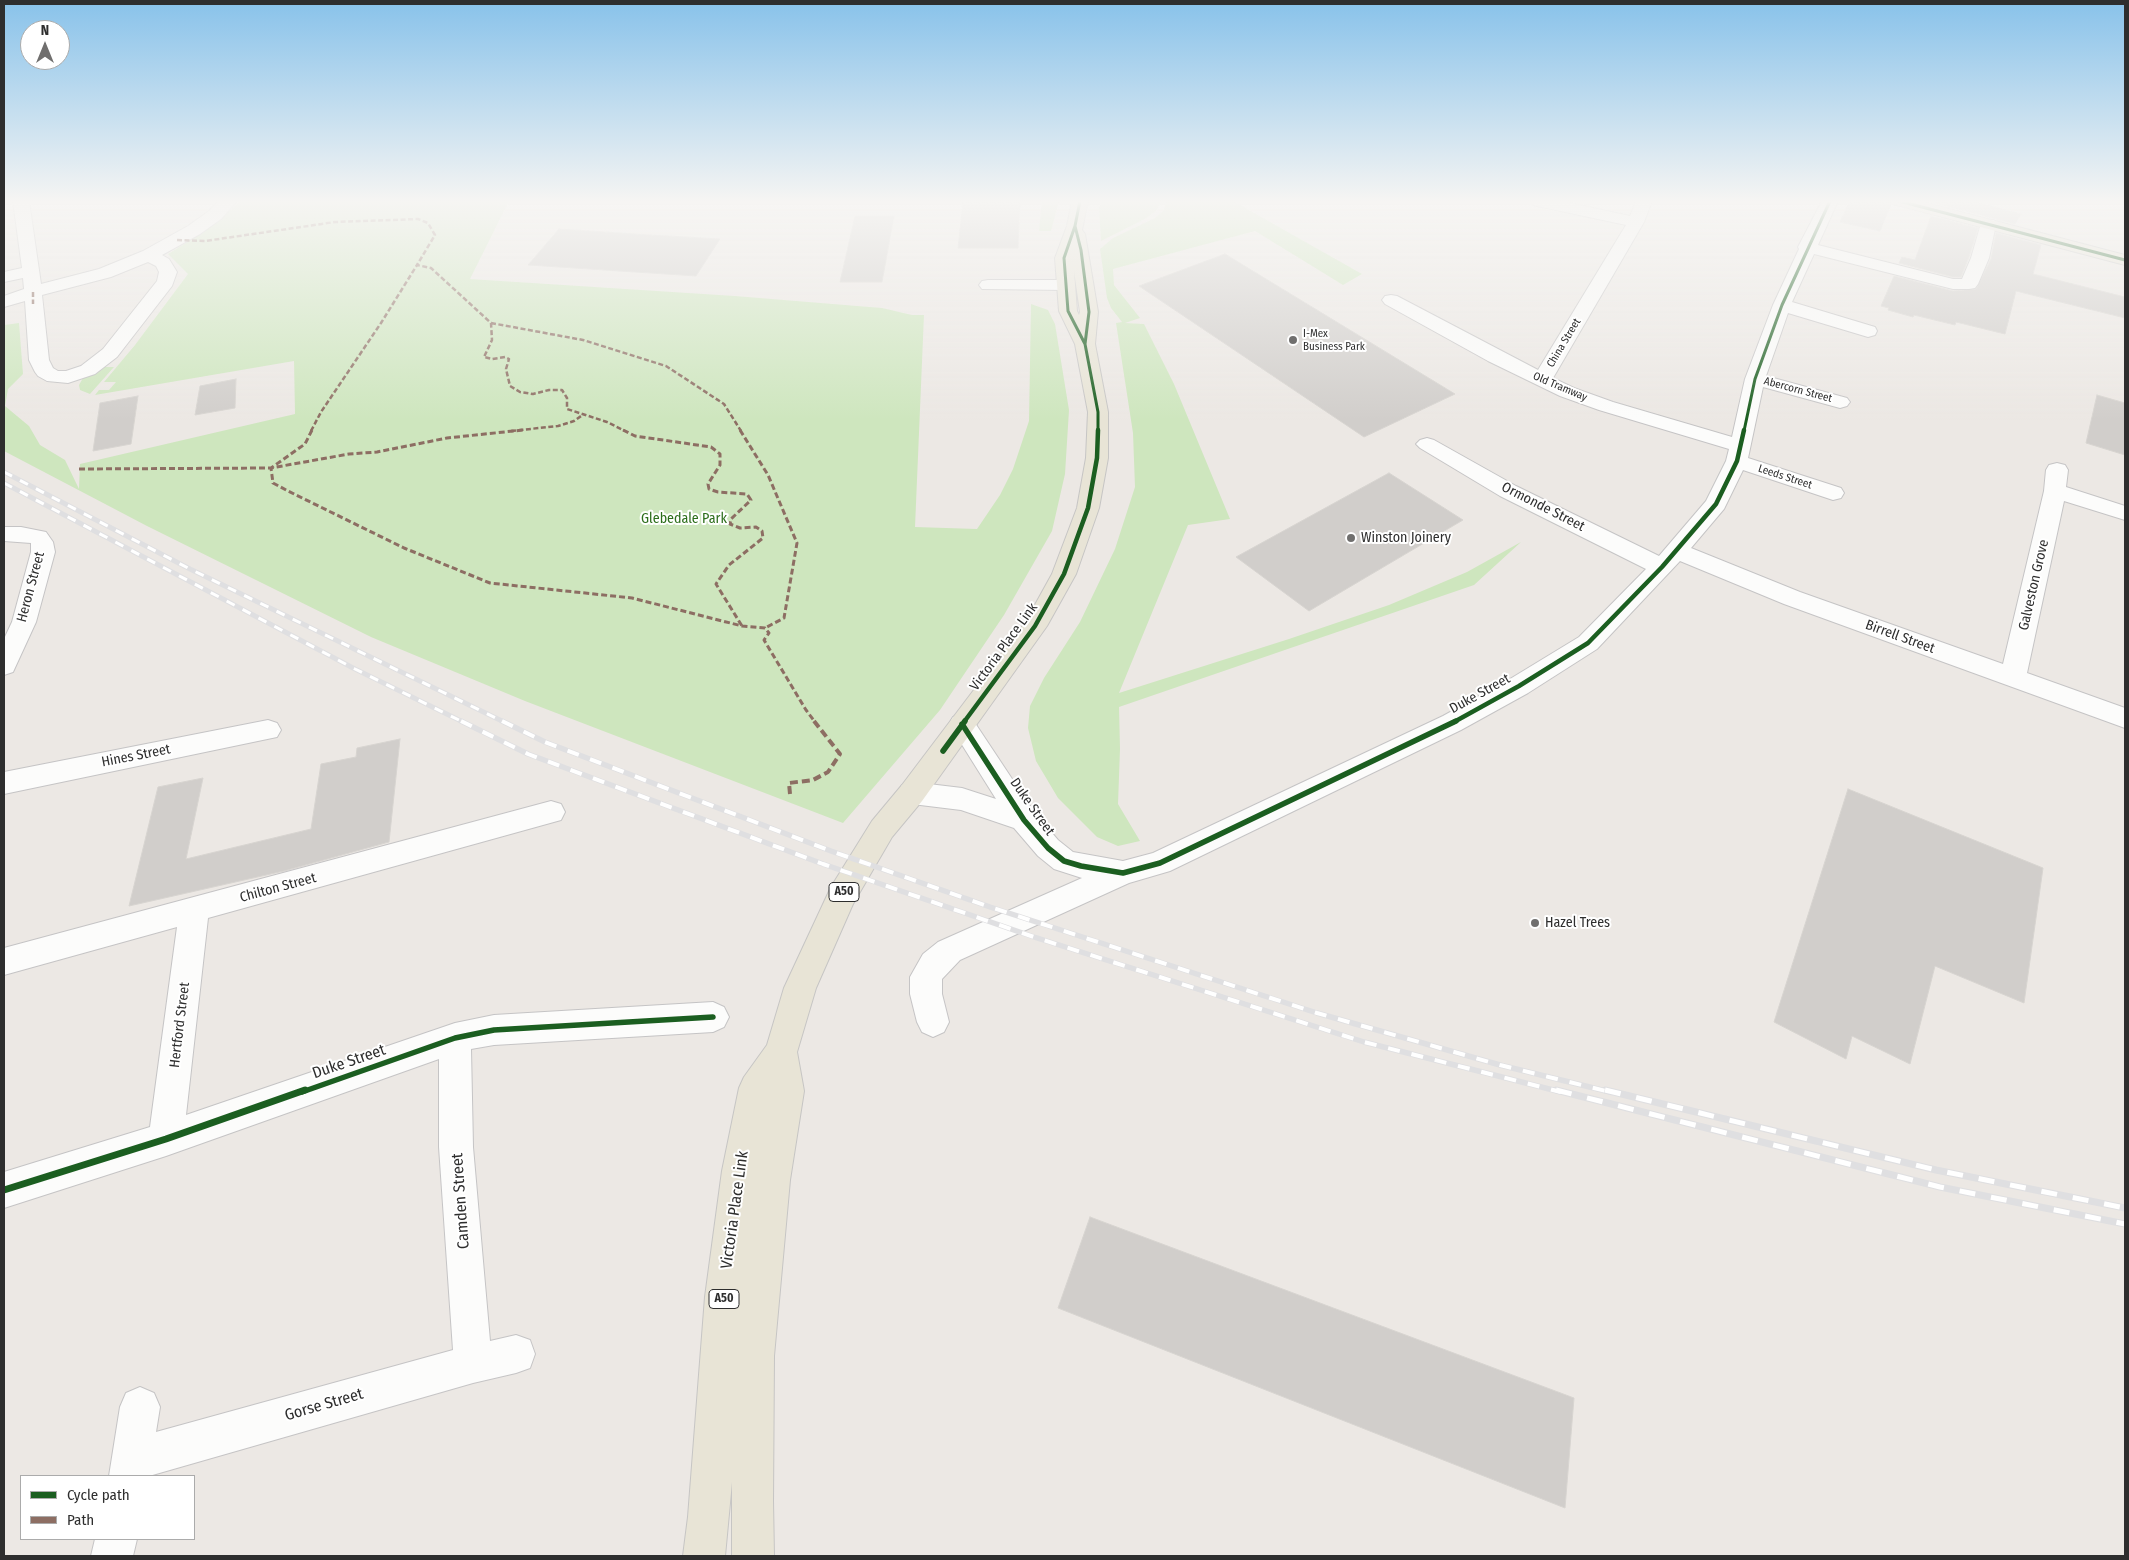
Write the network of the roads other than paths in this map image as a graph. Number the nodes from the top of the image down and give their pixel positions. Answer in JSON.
{"nodes":[{"id":1,"x":18,"y":274,"type":"edge"},
{"id":2,"x":30,"y":274,"type":"edge"},
{"id":3,"x":100,"y":274,"type":"edge"},
{"id":4,"x":168,"y":274,"type":"edge"},
{"id":5,"x":1065,"y":274,"type":"edge"},
{"id":6,"x":1084,"y":274,"type":"edge"},
{"id":7,"x":1605,"y":274,"type":"edge"},
{"id":8,"x":1796,"y":274,"type":"edge"},
{"id":9,"x":1913,"y":274,"type":"edge"},
{"id":10,"x":1973,"y":274,"type":"edge"},
{"id":11,"x":4,"y":277,"type":"edge"},
{"id":12,"x":988,"y":285,"type":"dead end"},
{"id":13,"x":1065,"y":285,"type":"junction"},
{"id":14,"x":1391,"y":300,"type":"dead end"},
{"id":15,"x":1782,"y":305,"type":"junction"},
{"id":16,"x":20,"y":309,"type":"edge"},
{"id":17,"x":1868,"y":331,"type":"dead end"},
{"id":18,"x":1085,"y":344,"type":"junction"},
{"id":19,"x":1756,"y":379,"type":"junction"},
{"id":20,"x":1542,"y":380,"type":"junction"},
{"id":21,"x":1840,"y":402,"type":"dead end"},
{"id":22,"x":1427,"y":444,"type":"dead end"},
{"id":23,"x":1739,"y":454,"type":"junction"},
{"id":24,"x":1833,"y":493,"type":"dead end"},
{"id":25,"x":2125,"y":513,"type":"edge"},
{"id":26,"x":4,"y":534,"type":"edge"},
{"id":27,"x":1669,"y":559,"type":"junction"},
{"id":28,"x":4,"y":666,"type":"edge"},
{"id":29,"x":2013,"y":678,"type":"junction"},
{"id":30,"x":2125,"y":718,"type":"edge"},
{"id":31,"x":962,"y":724,"type":"junction"},
{"id":32,"x":268,"y":730,"type":"dead end"},
{"id":33,"x":4,"y":783,"type":"edge"},
{"id":34,"x":912,"y":793,"type":"junction"},
{"id":35,"x":552,"y":812,"type":"dead end"},
{"id":36,"x":1024,"y":820,"type":"junction"},
{"id":37,"x":1123,"y":873,"type":"junction"},
{"id":38,"x":194,"y":911,"type":"junction"},
{"id":39,"x":4,"y":961,"type":"edge"},
{"id":40,"x":713,"y":1018,"type":"dead end"},
{"id":41,"x":933,"y":1022,"type":"dead end"},
{"id":42,"x":455,"y":1038,"type":"junction"},
{"id":43,"x":781,"y":1052,"type":"junction"},
{"id":44,"x":166,"y":1140,"type":"junction"},
{"id":45,"x":4,"y":1190,"type":"edge"},
{"id":46,"x":516,"y":1354,"type":"dead end"},
{"id":47,"x":473,"y":1364,"type":"junction"},
{"id":48,"x":140,"y":1407,"type":"dead end"},
{"id":49,"x":131,"y":1467,"type":"edge"},
{"id":50,"x":116,"y":1540,"type":"edge"},
{"id":51,"x":112,"y":1556,"type":"edge"},
{"id":52,"x":704,"y":1556,"type":"edge"},
{"id":53,"x":753,"y":1556,"type":"edge"}],
"edges":[{"from":1,"to":11,"type":"street"},
{"from":2,"to":16,"type":"street"},
{"from":3,"to":16,"type":"street"},
{"from":4,"to":16,"type":"street"},
{"from":5,"to":13,"type":"main road","name":"Victoria Place Link","number":"A50"},
{"from":6,"to":18,"type":"main road","name":"Victoria Place Link","number":"A50"},
{"from":7,"to":20,"type":"street","name":"China Street"},
{"from":8,"to":15,"type":"street","name":"Duke Street"},
{"from":9,"to":10,"type":"street"},
{"from":12,"to":13,"type":"street"},
{"from":13,"to":18,"type":"main road","name":"Victoria Place Link","number":"A50"},
{"from":14,"to":20,"type":"street","name":"Old Tramway"},
{"from":15,"to":17,"type":"street"},
{"from":15,"to":19,"type":"street","name":"Duke Street"},
{"from":18,"to":31,"type":"main road","name":"Victoria Place Link","number":"A50"},
{"from":19,"to":21,"type":"street","name":"Abercorn Street"},
{"from":19,"to":23,"type":"street","name":"Duke Street"},
{"from":20,"to":23,"type":"street","name":"Old Tramway"},
{"from":22,"to":27,"type":"street","name":"Ormonde Street"},
{"from":23,"to":24,"type":"street","name":"Leeds Street"},
{"from":23,"to":27,"type":"street","name":"Duke Street"},
{"from":25,"to":29,"type":"street","name":"Galveston Grove"},
{"from":26,"to":28,"type":"street","name":"Heron Street"},
{"from":27,"to":29,"type":"street","name":"Birrell Street"},
{"from":27,"to":37,"type":"street","name":"Duke Street"},
{"from":29,"to":30,"type":"street","name":"Birrell Street"},
{"from":31,"to":34,"type":"main road","name":"Victoria Place Link","number":"A50"},
{"from":31,"to":36,"type":"street","name":"Duke Street"},
{"from":32,"to":33,"type":"street","name":"Hines Street"},
{"from":34,"to":36,"type":"street","name":"Duke Street"},
{"from":34,"to":43,"type":"main road","name":"Victoria Place Link","number":"A50"},
{"from":35,"to":38,"type":"street","name":"Chilton Street"},
{"from":36,"to":37,"type":"street","name":"Duke Street"},
{"from":37,"to":41,"type":"street","name":"Duke Street"},
{"from":38,"to":39,"type":"street","name":"Chilton Street"},
{"from":38,"to":44,"type":"street","name":"Hertford Street"},
{"from":40,"to":42,"type":"street","name":"Duke Street"},
{"from":42,"to":44,"type":"street","name":"Duke Street"},
{"from":42,"to":47,"type":"street","name":"Camden Street"},
{"from":43,"to":52,"type":"main road","name":"Victoria Place Link","number":"A50"},
{"from":43,"to":53,"type":"main road","name":"Victoria Place Link","number":"A50"},
{"from":44,"to":45,"type":"street","name":"Duke Street"},
{"from":46,"to":47,"type":"street","name":"Gorse Street"},
{"from":47,"to":49,"type":"street","name":"Gorse Street"},
{"from":48,"to":49,"type":"street"},
{"from":50,"to":51,"type":"street"}]}
